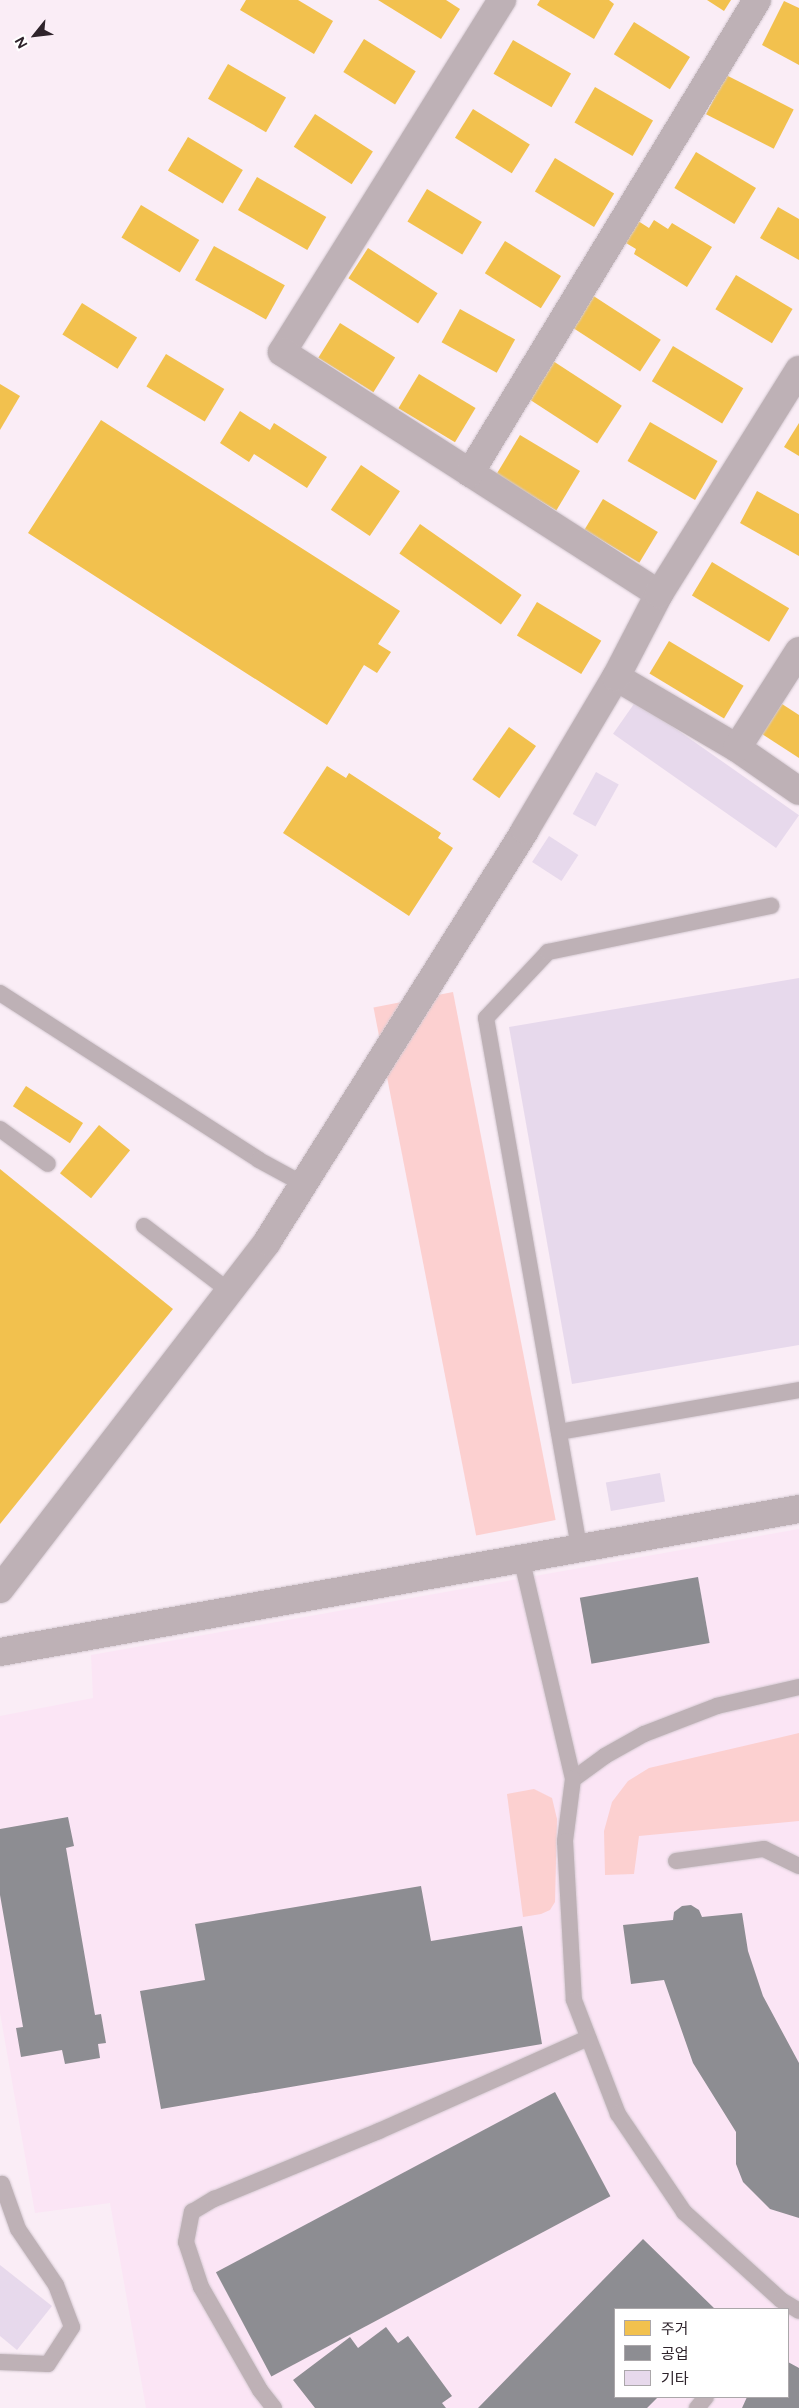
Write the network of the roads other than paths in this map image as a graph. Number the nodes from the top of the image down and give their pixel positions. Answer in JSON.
{"nodes":[{"id":1,"x":502,"y":0,"type":"edge"},
{"id":2,"x":757,"y":0,"type":"edge"},
{"id":3,"x":799,"y":370,"type":"edge"},
{"id":4,"x":470,"y":473,"type":"junction"},
{"id":5,"x":659,"y":594,"type":"junction"},
{"id":6,"x":799,"y":652,"type":"edge"},
{"id":7,"x":616,"y":677,"type":"junction"},
{"id":8,"x":737,"y":748,"type":"junction"},
{"id":9,"x":799,"y":791,"type":"edge"},
{"id":10,"x":771,"y":906,"type":"dead end"},
{"id":11,"x":0,"y":993,"type":"edge"},
{"id":12,"x":0,"y":1129,"type":"edge"},
{"id":13,"x":48,"y":1164,"type":"dead end"},
{"id":14,"x":303,"y":1184,"type":"junction"},
{"id":15,"x":144,"y":1226,"type":"dead end"},
{"id":16,"x":230,"y":1291,"type":"junction"},
{"id":17,"x":799,"y":1390,"type":"edge"},
{"id":18,"x":559,"y":1432,"type":"junction"},
{"id":19,"x":799,"y":1509,"type":"edge"},
{"id":20,"x":579,"y":1547,"type":"junction"},
{"id":21,"x":521,"y":1557,"type":"junction"},
{"id":22,"x":0,"y":1589,"type":"edge"},
{"id":23,"x":0,"y":1652,"type":"edge"},
{"id":24,"x":799,"y":1687,"type":"edge"},
{"id":25,"x":573,"y":1779,"type":"junction"},
{"id":26,"x":676,"y":1861,"type":"dead end"},
{"id":27,"x":799,"y":1866,"type":"edge"},
{"id":28,"x":588,"y":2038,"type":"junction"},
{"id":29,"x":2,"y":2184,"type":"dead end"},
{"id":30,"x":778,"y":2305,"type":"edge"},
{"id":31,"x":0,"y":2362,"type":"edge"},
{"id":32,"x":705,"y":2398,"type":"edge"},
{"id":33,"x":274,"y":2408,"type":"edge"},
{"id":34,"x":697,"y":2408,"type":"edge"}],
"edges":[{"from":1,"to":4,"type":"street"},
{"from":2,"to":4,"type":"street"},
{"from":3,"to":5,"type":"street"},
{"from":4,"to":5,"type":"street"},
{"from":5,"to":7,"type":"street"},
{"from":6,"to":8,"type":"street"},
{"from":7,"to":8,"type":"street"},
{"from":7,"to":14,"type":"street"},
{"from":8,"to":9,"type":"street"},
{"from":10,"to":18,"type":"lane"},
{"from":11,"to":14,"type":"lane"},
{"from":12,"to":13,"type":"lane"},
{"from":14,"to":16,"type":"street"},
{"from":15,"to":16,"type":"lane"},
{"from":16,"to":22,"type":"street"},
{"from":17,"to":18,"type":"lane"},
{"from":18,"to":20,"type":"lane"},
{"from":19,"to":20,"type":"street"},
{"from":20,"to":21,"type":"street"},
{"from":21,"to":23,"type":"street"},
{"from":21,"to":25,"type":"lane"},
{"from":24,"to":25,"type":"lane"},
{"from":25,"to":28,"type":"lane"},
{"from":26,"to":27,"type":"lane"},
{"from":28,"to":30,"type":"lane"},
{"from":28,"to":33,"type":"lane"},
{"from":29,"to":31,"type":"lane"},
{"from":32,"to":34,"type":"lane"}]}
